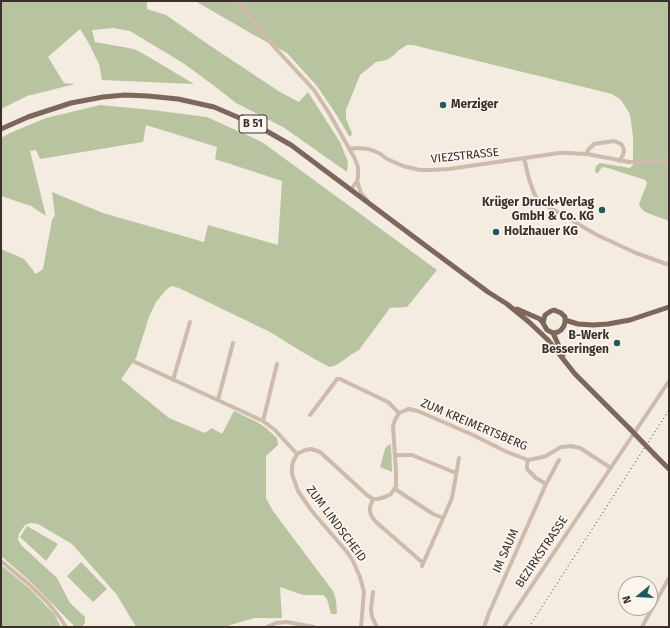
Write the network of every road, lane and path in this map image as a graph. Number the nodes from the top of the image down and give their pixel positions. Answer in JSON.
{"nodes":[{"id":1,"x":237,"y":1,"type":"edge"},
{"id":2,"x":1,"y":129,"type":"edge"},
{"id":3,"x":349,"y":149,"type":"junction"},
{"id":4,"x":587,"y":154,"type":"junction"},
{"id":5,"x":524,"y":158,"type":"junction"},
{"id":6,"x":669,"y":160,"type":"edge"},
{"id":7,"x":619,"y":161,"type":"junction"},
{"id":8,"x":357,"y":181,"type":"junction"},
{"id":9,"x":351,"y":190,"type":"junction"},
{"id":10,"x":374,"y":208,"type":"junction"},
{"id":11,"x":669,"y":265,"type":"edge"},
{"id":12,"x":507,"y":304,"type":"junction"},
{"id":13,"x":669,"y":306,"type":"edge"},
{"id":14,"x":524,"y":312,"type":"junction"},
{"id":15,"x":545,"y":315,"type":"junction"},
{"id":16,"x":565,"y":320,"type":"junction"},
{"id":17,"x":190,"y":322,"type":"dead end"},
{"id":18,"x":543,"y":323,"type":"junction"},
{"id":19,"x":578,"y":324,"type":"junction"},
{"id":20,"x":564,"y":326,"type":"junction"},
{"id":21,"x":556,"y":332,"type":"junction"},
{"id":22,"x":233,"y":343,"type":"dead end"},
{"id":23,"x":135,"y":362,"type":"dead end"},
{"id":24,"x":277,"y":364,"type":"dead end"},
{"id":25,"x":571,"y":370,"type":"junction"},
{"id":26,"x":173,"y":380,"type":"junction"},
{"id":27,"x":669,"y":381,"type":"edge"},
{"id":28,"x":218,"y":400,"type":"junction"},
{"id":29,"x":399,"y":414,"type":"junction"},
{"id":30,"x":310,"y":415,"type":"dead end"},
{"id":31,"x":263,"y":421,"type":"junction"},
{"id":32,"x":297,"y":454,"type":"junction"},
{"id":33,"x":395,"y":455,"type":"junction"},
{"id":34,"x":459,"y":458,"type":"dead end"},
{"id":35,"x":528,"y":460,"type":"junction"},
{"id":36,"x":559,"y":460,"type":"dead end"},
{"id":37,"x":611,"y":468,"type":"junction"},
{"id":38,"x":669,"y":468,"type":"edge"},
{"id":39,"x":456,"y":473,"type":"junction"},
{"id":40,"x":546,"y":484,"type":"junction"},
{"id":41,"x":395,"y":489,"type":"junction"},
{"id":42,"x":373,"y":498,"type":"junction"},
{"id":43,"x":443,"y":518,"type":"junction"},
{"id":44,"x":1,"y":561,"type":"edge"},
{"id":45,"x":669,"y":578,"type":"edge"},
{"id":46,"x":372,"y":592,"type":"dead end"},
{"id":47,"x":301,"y":626,"type":"edge"},
{"id":48,"x":66,"y":627,"type":"edge"},
{"id":49,"x":267,"y":627,"type":"edge"},
{"id":50,"x":314,"y":627,"type":"edge"},
{"id":51,"x":361,"y":627,"type":"edge"},
{"id":52,"x":377,"y":627,"type":"edge"},
{"id":53,"x":484,"y":627,"type":"edge"},
{"id":54,"x":504,"y":627,"type":"edge"},
{"id":55,"x":642,"y":627,"type":"edge"}],
"edges":[{"from":1,"to":3,"type":"street"},
{"from":2,"to":9,"type":"main road","number":"B 51"},
{"from":3,"to":5,"type":"street","name":"VIEZSTRASSE"},
{"from":3,"to":8,"type":"street"},
{"from":4,"to":5,"type":"street","name":"VIEZSTRASSE"},
{"from":4,"to":7,"type":"street","name":"VIEZSTRASSE"},
{"from":4,"to":7,"type":"street"},
{"from":5,"to":11,"type":"street"},
{"from":6,"to":7,"type":"street","name":"VIEZSTRASSE"},
{"from":8,"to":9,"type":"street"},
{"from":8,"to":10,"type":"street"},
{"from":9,"to":10,"type":"main road","number":"B 51"},
{"from":10,"to":12,"type":"main road","number":"B 51"},
{"from":12,"to":14,"type":"main road","number":"B 51"},
{"from":12,"to":25,"type":"main road","number":"B 51"},
{"from":13,"to":19,"type":"main road"},
{"from":14,"to":15,"type":"main road","number":"B 51"},
{"from":14,"to":18,"type":"main road","number":"B 51"},
{"from":15,"to":16,"type":"main road"},
{"from":15,"to":18,"type":"main road"},
{"from":16,"to":19,"type":"main road"},
{"from":16,"to":20,"type":"main road"},
{"from":17,"to":26,"type":"street"},
{"from":18,"to":21,"type":"main road"},
{"from":19,"to":20,"type":"main road"},
{"from":20,"to":21,"type":"main road"},
{"from":21,"to":25,"type":"main road","number":"B 51"},
{"from":22,"to":28,"type":"street"},
{"from":23,"to":26,"type":"street"},
{"from":24,"to":31,"type":"street"},
{"from":25,"to":38,"type":"main road","number":"B 51","bridge":true},
{"from":26,"to":28,"type":"street"},
{"from":27,"to":37,"type":"street","name":"BEZIRKSTRASSE"},
{"from":28,"to":31,"type":"street"},
{"from":29,"to":30,"type":"street"},
{"from":29,"to":33,"type":"street"},
{"from":29,"to":35,"type":"street","name":"ZUM KREIMERTSBERG"},
{"from":31,"to":32,"type":"street"},
{"from":32,"to":42,"type":"street"},
{"from":32,"to":51,"type":"street","name":"ZUM LINDSCHEID"},
{"from":33,"to":39,"type":"street"},
{"from":33,"to":41,"type":"street"},
{"from":34,"to":39,"type":"street"},
{"from":35,"to":37,"type":"street","name":"ZUM KREIMERTSBERG"},
{"from":35,"to":40,"type":"street"},
{"from":36,"to":40,"type":"street","name":"IM SAUM"},
{"from":37,"to":54,"type":"street","name":"BEZIRKSTRASSE"},
{"from":39,"to":43,"type":"street"},
{"from":40,"to":53,"type":"street","name":"IM SAUM"},
{"from":41,"to":42,"type":"street"},
{"from":41,"to":43,"type":"street"},
{"from":42,"to":43,"type":"street"},
{"from":44,"to":48,"type":"street"},
{"from":45,"to":55,"type":"street"},
{"from":46,"to":52,"type":"street"},
{"from":47,"to":49,"type":"street"},
{"from":47,"to":50,"type":"street"}]}
